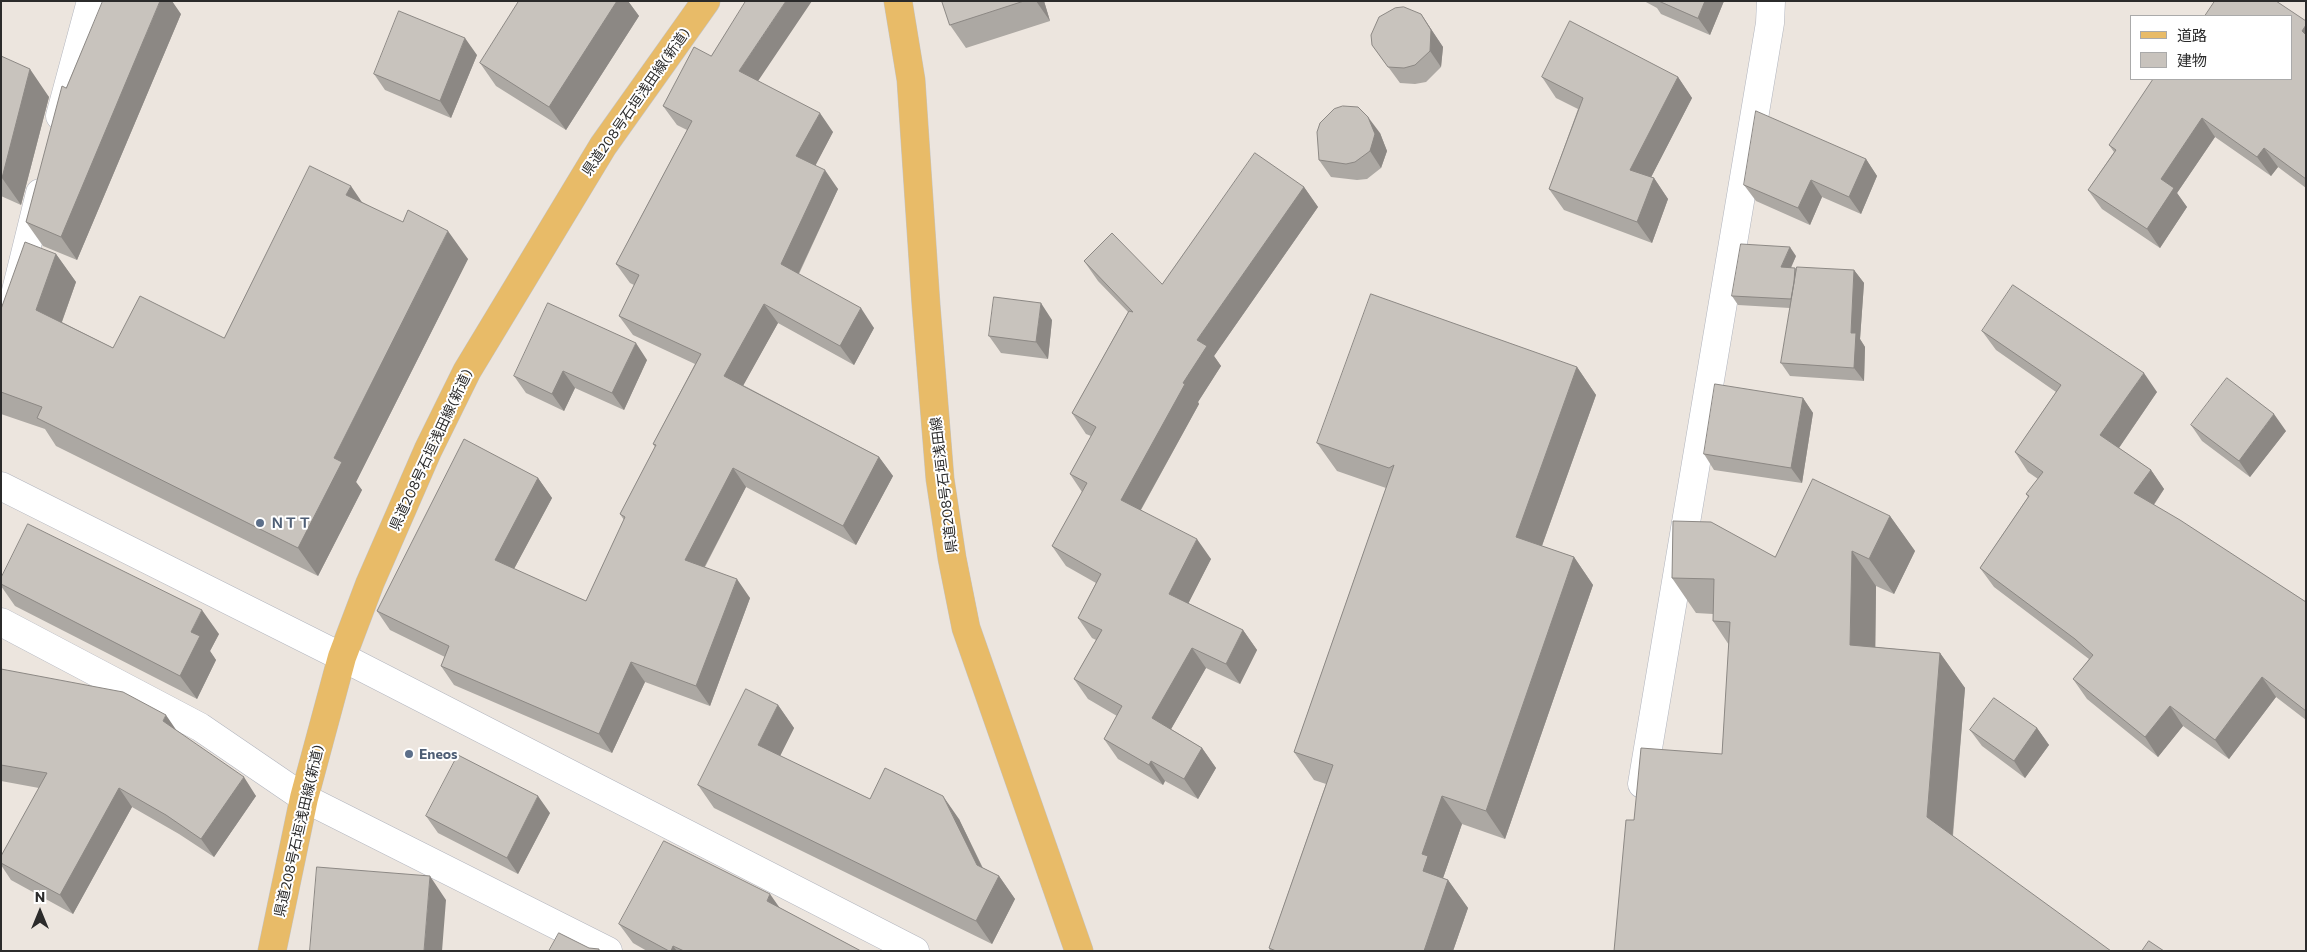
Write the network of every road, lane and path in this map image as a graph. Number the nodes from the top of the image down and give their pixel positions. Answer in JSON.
{"nodes":[{"id":1,"x":91,"y":1,"type":"edge"},
{"id":2,"x":706,"y":1,"type":"edge"},
{"id":3,"x":898,"y":1,"type":"edge"},
{"id":4,"x":1771,"y":1,"type":"edge"},
{"id":5,"x":53,"y":142,"type":"edge"},
{"id":6,"x":46,"y":170,"type":"edge"},
{"id":7,"x":1,"y":352,"type":"edge"},
{"id":8,"x":1,"y":486,"type":"edge"},
{"id":9,"x":1,"y":622,"type":"edge"},
{"id":10,"x":342,"y":657,"type":"junction"},
{"id":11,"x":304,"y":798,"type":"junction"},
{"id":12,"x":1638,"y":806,"type":"edge"},
{"id":13,"x":272,"y":951,"type":"edge"},
{"id":14,"x":608,"y":951,"type":"edge"},
{"id":15,"x":915,"y":951,"type":"edge"},
{"id":16,"x":1079,"y":951,"type":"edge"}],
"edges":[{"from":1,"to":5,"type":"street"},
{"from":2,"to":10,"type":"main road","name":"県道208号石垣浅田線(新道)"},
{"from":3,"to":16,"type":"main road","name":"県道208号石垣浅田線"},
{"from":4,"to":12,"type":"street"},
{"from":6,"to":7,"type":"street"},
{"from":8,"to":10,"type":"street"},
{"from":9,"to":11,"type":"street"},
{"from":10,"to":11,"type":"main road","name":"県道208号石垣浅田線(新道)"},
{"from":10,"to":15,"type":"street"},
{"from":11,"to":13,"type":"main road","name":"県道208号石垣浅田線(新道)"},
{"from":11,"to":14,"type":"street"}]}
